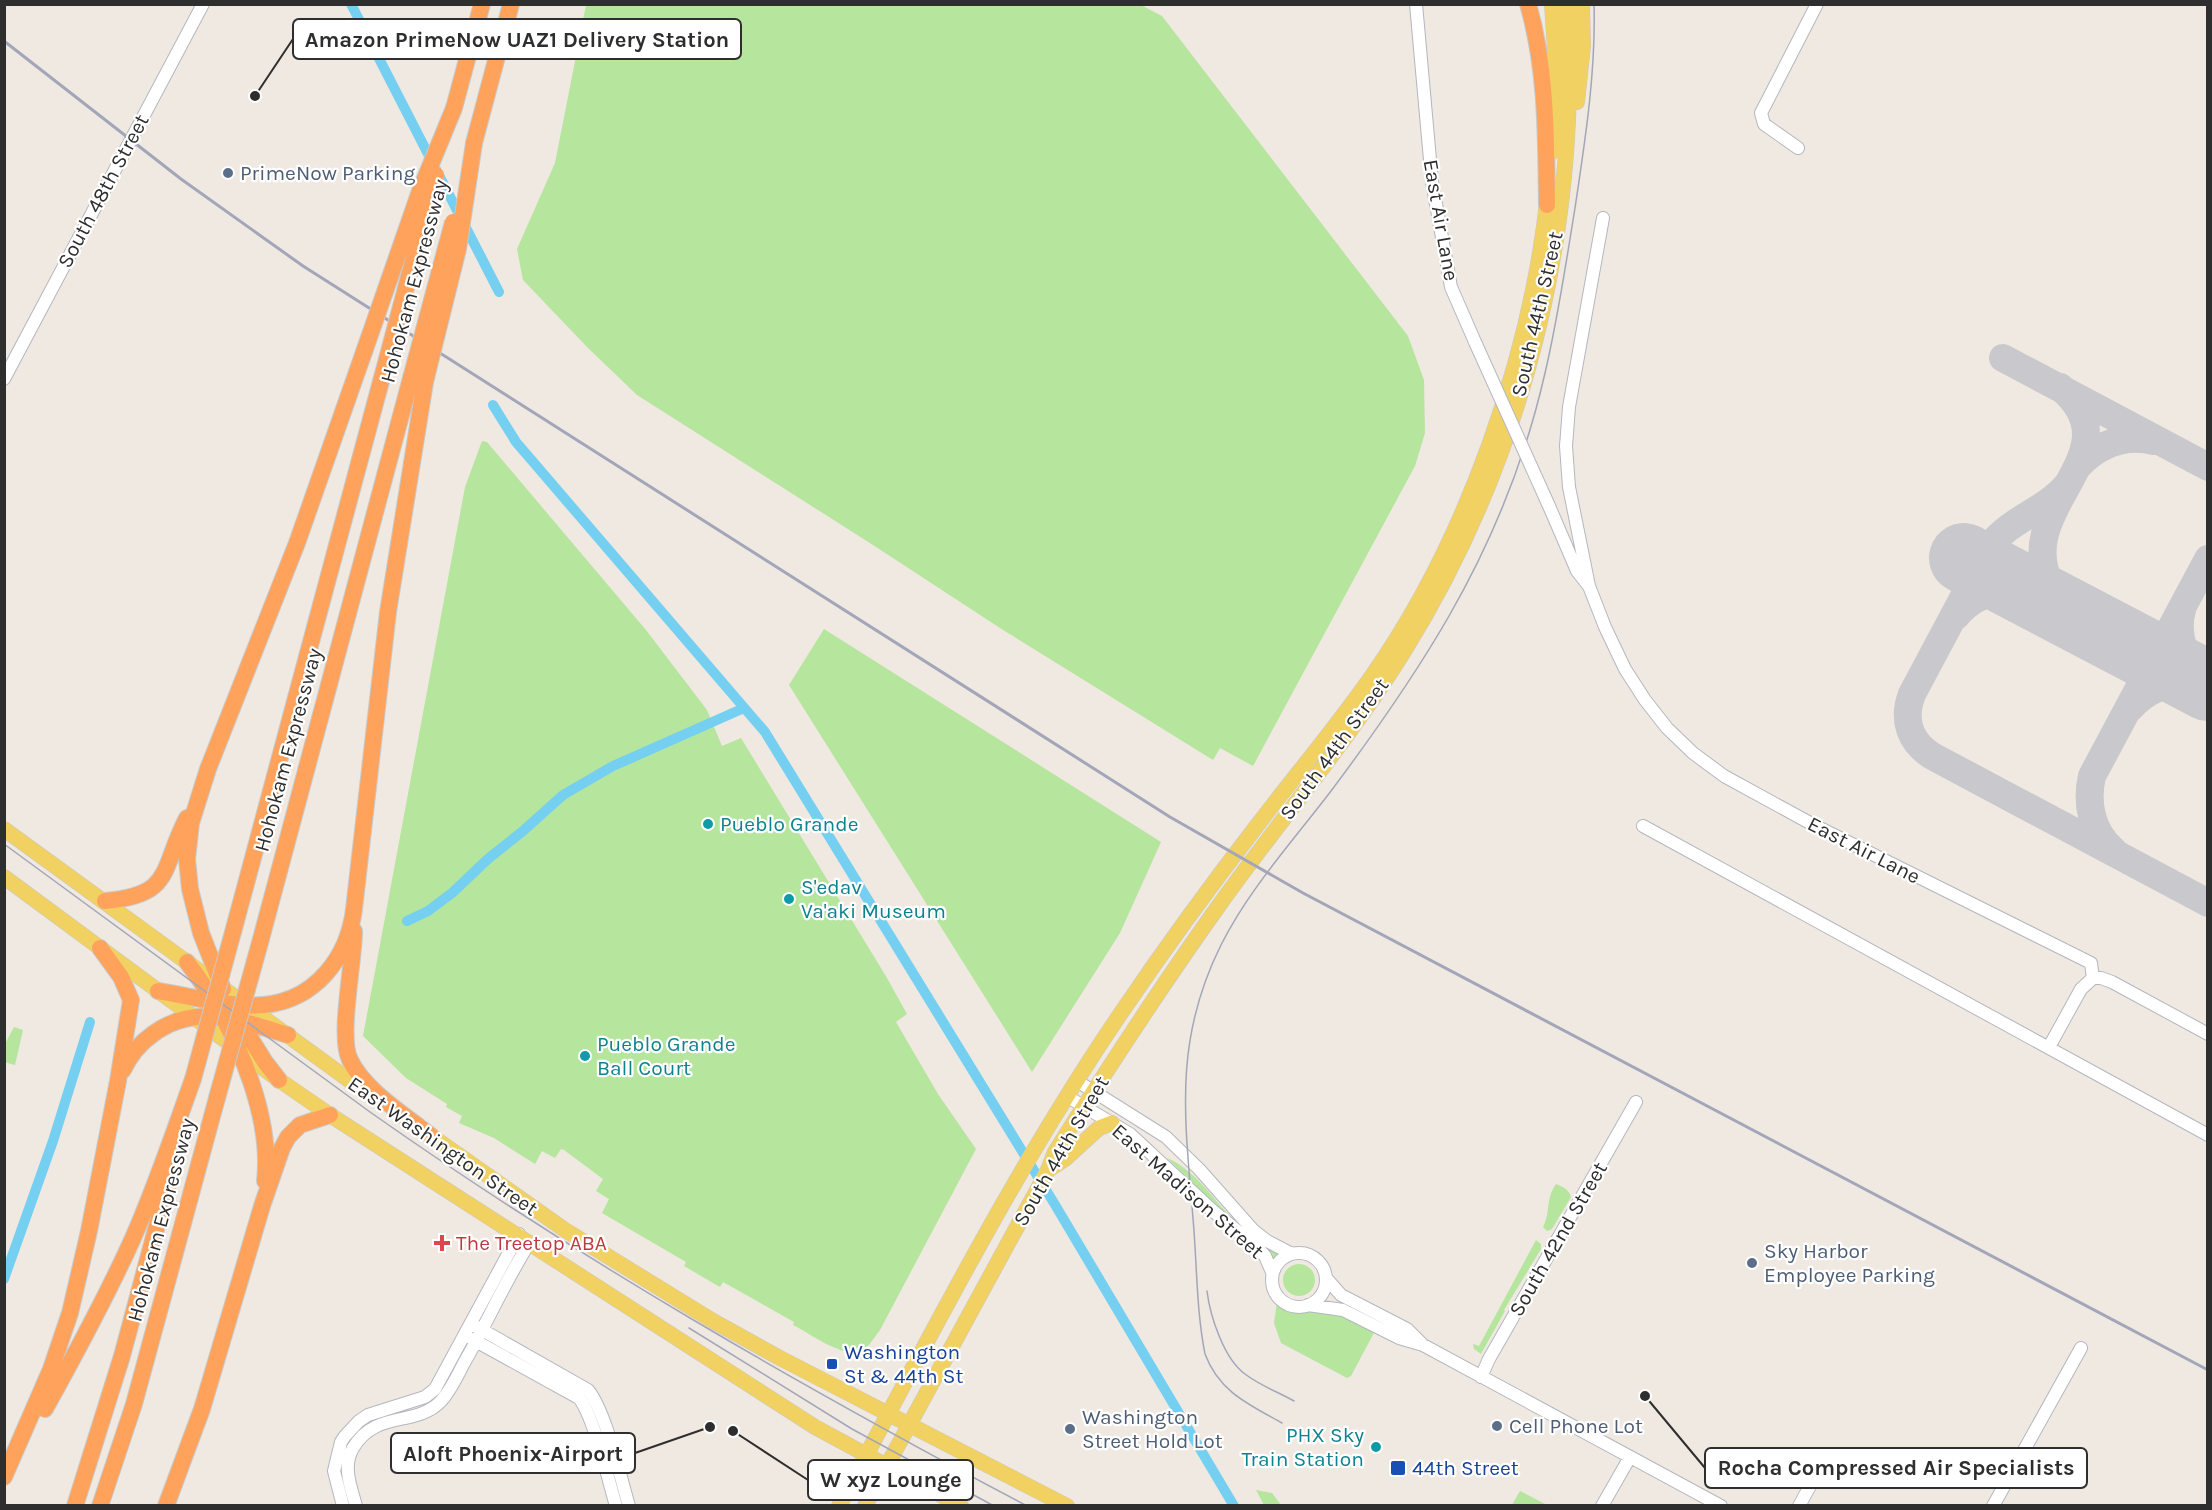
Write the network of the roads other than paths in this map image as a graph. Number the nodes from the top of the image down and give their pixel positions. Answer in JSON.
{"nodes":[{"id":1,"x":203,"y":4,"type":"edge"},
{"id":2,"x":482,"y":4,"type":"edge"},
{"id":3,"x":511,"y":4,"type":"edge"},
{"id":4,"x":1416,"y":4,"type":"edge"},
{"id":5,"x":1528,"y":4,"type":"edge"},
{"id":6,"x":1552,"y":4,"type":"edge"},
{"id":7,"x":1568,"y":4,"type":"edge"},
{"id":8,"x":1582,"y":4,"type":"edge"},
{"id":9,"x":1817,"y":4,"type":"edge"},
{"id":10,"x":454,"y":108,"type":"junction"},
{"id":11,"x":1798,"y":148,"type":"dead end"},
{"id":12,"x":1562,"y":197,"type":"junction"},
{"id":13,"x":1547,"y":205,"type":"junction"},
{"id":14,"x":1603,"y":218,"type":"dead end"},
{"id":15,"x":4,"y":379,"type":"edge"},
{"id":16,"x":418,"y":380,"type":"junction"},
{"id":17,"x":1589,"y":586,"type":"junction"},
{"id":18,"x":198,"y":796,"type":"junction"},
{"id":19,"x":1643,"y":826,"type":"dead end"},
{"id":20,"x":4,"y":829,"type":"edge"},
{"id":21,"x":4,"y":877,"type":"edge"},
{"id":22,"x":105,"y":901,"type":"junction"},
{"id":23,"x":354,"y":909,"type":"junction"},
{"id":24,"x":100,"y":948,"type":"junction"},
{"id":25,"x":188,"y":962,"type":"joint"},
{"id":26,"x":2093,"y":978,"type":"junction"},
{"id":27,"x":158,"y":991,"type":"junction"},
{"id":28,"x":229,"y":1006,"type":"junction"},
{"id":29,"x":192,"y":1016,"type":"junction"},
{"id":30,"x":2208,"y":1034,"type":"edge"},
{"id":31,"x":288,"y":1035,"type":"joint"},
{"id":32,"x":2049,"y":1047,"type":"junction"},
{"id":33,"x":237,"y":1049,"type":"junction"},
{"id":34,"x":193,"y":1079,"type":"junction"},
{"id":35,"x":279,"y":1080,"type":"junction"},
{"id":36,"x":1077,"y":1081,"type":"junction"},
{"id":37,"x":118,"y":1082,"type":"junction"},
{"id":38,"x":1093,"y":1090,"type":"junction"},
{"id":39,"x":1068,"y":1097,"type":"junction"},
{"id":40,"x":1636,"y":1102,"type":"dead end"},
{"id":41,"x":1084,"y":1106,"type":"junction"},
{"id":42,"x":330,"y":1115,"type":"junction"},
{"id":43,"x":1112,"y":1123,"type":"junction"},
{"id":44,"x":2208,"y":1135,"type":"edge"},
{"id":45,"x":431,"y":1136,"type":"junction"},
{"id":46,"x":1048,"y":1170,"type":"junction"},
{"id":47,"x":262,"y":1206,"type":"junction"},
{"id":48,"x":524,"y":1238,"type":"junction"},
{"id":49,"x":1292,"y":1254,"type":"junction"},
{"id":50,"x":1272,"y":1272,"type":"junction"},
{"id":51,"x":1326,"y":1278,"type":"junction"},
{"id":52,"x":1308,"y":1305,"type":"junction"},
{"id":53,"x":475,"y":1336,"type":"junction"},
{"id":54,"x":1423,"y":1345,"type":"junction"},
{"id":55,"x":2081,"y":1348,"type":"dead end"},
{"id":56,"x":1481,"y":1377,"type":"junction"},
{"id":57,"x":888,"y":1413,"type":"junction"},
{"id":58,"x":909,"y":1423,"type":"junction"},
{"id":59,"x":120,"y":1451,"type":"junction"},
{"id":60,"x":866,"y":1455,"type":"junction"},
{"id":61,"x":1630,"y":1457,"type":"junction"},
{"id":62,"x":887,"y":1466,"type":"junction"},
{"id":63,"x":1821,"y":1466,"type":"dead end"},
{"id":64,"x":4,"y":1479,"type":"edge"},
{"id":65,"x":75,"y":1506,"type":"edge"},
{"id":66,"x":100,"y":1506,"type":"edge"},
{"id":67,"x":106,"y":1506,"type":"edge"},
{"id":68,"x":166,"y":1506,"type":"edge"},
{"id":69,"x":343,"y":1506,"type":"edge"},
{"id":70,"x":356,"y":1506,"type":"edge"},
{"id":71,"x":615,"y":1506,"type":"edge"},
{"id":72,"x":629,"y":1506,"type":"edge"},
{"id":73,"x":839,"y":1506,"type":"edge"},
{"id":74,"x":865,"y":1506,"type":"edge"},
{"id":75,"x":961,"y":1506,"type":"edge"},
{"id":76,"x":1067,"y":1506,"type":"edge"},
{"id":77,"x":1602,"y":1506,"type":"edge"},
{"id":78,"x":1721,"y":1506,"type":"edge"},
{"id":79,"x":1799,"y":1506,"type":"edge"},
{"id":80,"x":1993,"y":1506,"type":"edge"}],
"edges":[{"from":1,"to":15,"type":"street","name":"South 48th Street"},
{"from":2,"to":10,"type":"highway","name":"Hohokam Expressway"},
{"from":3,"to":16,"type":"highway","name":"Hohokam Expressway","bridge":true},
{"from":4,"to":17,"type":"street","name":"East Air Lane","bridge":true},
{"from":5,"to":13,"type":"highway"},
{"from":6,"to":13,"type":"main road","name":"South 44th Street"},
{"from":7,"to":12,"type":"main road","name":"South 44th Street"},
{"from":8,"to":12,"type":"main road"},
{"from":9,"to":11,"type":"street"},
{"from":10,"to":18,"type":"highway","bridge":true},
{"from":10,"to":34,"type":"highway","name":"Hohokam Expressway","bridge":true},
{"from":12,"to":38,"type":"main road","name":"South 44th Street"},
{"from":13,"to":36,"type":"main road","name":"South 44th Street"},
{"from":14,"to":17,"type":"street","name":"East Air Lane"},
{"from":16,"to":23,"type":"highway"},
{"from":16,"to":59,"type":"highway","name":"Hohokam Expressway","bridge":true},
{"from":17,"to":26,"type":"street","name":"East Air Lane"},
{"from":18,"to":22,"type":"highway"},
{"from":18,"to":28,"type":"highway"},
{"from":19,"to":32,"type":"street"},
{"from":20,"to":22,"type":"main road"},
{"from":21,"to":24,"type":"main road","name":"East Washington Street"},
{"from":22,"to":25,"type":"main road"},
{"from":23,"to":28,"type":"highway"},
{"from":23,"to":45,"type":"highway"},
{"from":24,"to":27,"type":"main road","name":"East Washington Street"},
{"from":24,"to":37,"type":"highway"},
{"from":25,"to":28,"type":"highway"},
{"from":26,"to":30,"type":"street"},
{"from":26,"to":32,"type":"street"},
{"from":27,"to":28,"type":"highway"},
{"from":27,"to":29,"type":"main road","name":"East Washington Street"},
{"from":28,"to":29,"type":"highway"},
{"from":28,"to":31,"type":"highway"},
{"from":28,"to":33,"type":"highway"},
{"from":28,"to":35,"type":"highway"},
{"from":29,"to":33,"type":"main road","name":"East Washington Street"},
{"from":29,"to":37,"type":"highway"},
{"from":31,"to":45,"type":"main road","name":"East Washington Street"},
{"from":32,"to":44,"type":"street"},
{"from":33,"to":35,"type":"main road","name":"East Washington Street"},
{"from":33,"to":47,"type":"highway"},
{"from":34,"to":64,"type":"highway"},
{"from":34,"to":65,"type":"highway","name":"Hohokam Expressway"},
{"from":35,"to":42,"type":"main road","name":"East Washington Street"},
{"from":36,"to":38,"type":"street","name":"East Madison Street"},
{"from":36,"to":39,"type":"main road","name":"South 44th Street"},
{"from":37,"to":64,"type":"highway"},
{"from":38,"to":41,"type":"main road","name":"South 44th Street"},
{"from":38,"to":49,"type":"street","name":"East Madison Street"},
{"from":39,"to":41,"type":"street","name":"East Madison Street"},
{"from":39,"to":57,"type":"main road","name":"South 44th Street"},
{"from":40,"to":56,"type":"street","name":"South 42nd Street"},
{"from":41,"to":43,"type":"street","name":"East Madison Street"},
{"from":41,"to":46,"type":"main road","name":"South 44th Street"},
{"from":42,"to":47,"type":"highway"},
{"from":42,"to":48,"type":"main road","name":"East Washington Street"},
{"from":43,"to":46,"type":"main road"},
{"from":43,"to":50,"type":"street","name":"East Madison Street"},
{"from":45,"to":57,"type":"main road","name":"East Washington Street"},
{"from":46,"to":58,"type":"main road","name":"South 44th Street"},
{"from":47,"to":68,"type":"highway"},
{"from":48,"to":53,"type":"street"},
{"from":48,"to":53,"type":"street"},
{"from":48,"to":60,"type":"main road","name":"East Washington Street"},
{"from":49,"to":50,"type":"street"},
{"from":49,"to":51,"type":"street"},
{"from":50,"to":52,"type":"street"},
{"from":51,"to":52,"type":"street"},
{"from":51,"to":54,"type":"street"},
{"from":52,"to":54,"type":"street"},
{"from":53,"to":69,"type":"street"},
{"from":53,"to":70,"type":"street"},
{"from":53,"to":71,"type":"street"},
{"from":53,"to":72,"type":"street"},
{"from":54,"to":56,"type":"street"},
{"from":55,"to":80,"type":"street"},
{"from":56,"to":61,"type":"street"},
{"from":57,"to":58,"type":"main road","name":"East Washington Street"},
{"from":57,"to":60,"type":"main road","name":"South 44th Street"},
{"from":58,"to":62,"type":"main road","name":"South 44th Street"},
{"from":58,"to":76,"type":"main road","name":"East Washington Street"},
{"from":59,"to":66,"type":"highway","name":"Hohokam Expressway"},
{"from":59,"to":67,"type":"highway"},
{"from":60,"to":62,"type":"main road","name":"East Washington Street"},
{"from":60,"to":73,"type":"main road","name":"South 44th Street"},
{"from":61,"to":77,"type":"street"},
{"from":61,"to":78,"type":"street"},
{"from":62,"to":74,"type":"main road","name":"South 44th Street"},
{"from":62,"to":75,"type":"main road","name":"East Washington Street"},
{"from":63,"to":79,"type":"street"}]}
